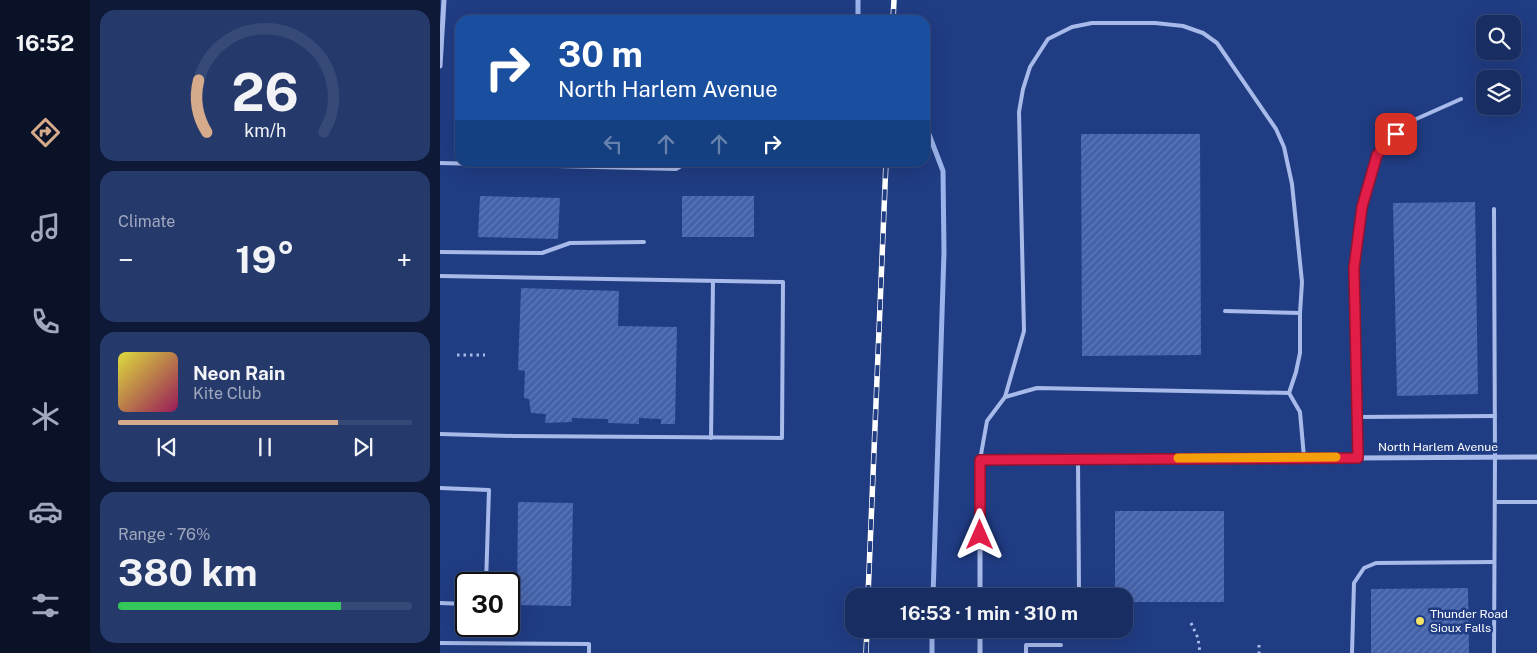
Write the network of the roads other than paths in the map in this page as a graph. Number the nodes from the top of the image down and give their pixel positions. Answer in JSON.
{"nodes":[{"id":1,"x":444,"y":0,"type":"edge"},
{"id":2,"x":440,"y":66,"type":"edge"},
{"id":3,"x":1462,"y":99,"type":"dead end"},
{"id":4,"x":440,"y":163,"type":"edge"},
{"id":5,"x":455,"y":163,"type":"edge"},
{"id":6,"x":597,"y":167,"type":"edge"},
{"id":7,"x":679,"y":167,"type":"edge"},
{"id":8,"x":1494,"y":209,"type":"dead end"},
{"id":9,"x":644,"y":242,"type":"dead end"},
{"id":10,"x":440,"y":252,"type":"edge"},
{"id":11,"x":440,"y":276,"type":"edge"},
{"id":12,"x":713,"y":281,"type":"junction"},
{"id":13,"x":1225,"y":311,"type":"dead end"},
{"id":14,"x":1300,"y":313,"type":"junction"},
{"id":15,"x":1289,"y":393,"type":"junction"},
{"id":16,"x":1005,"y":397,"type":"junction"},
{"id":17,"x":1495,"y":416,"type":"junction"},
{"id":18,"x":1358,"y":417,"type":"junction"},
{"id":19,"x":440,"y":434,"type":"edge"},
{"id":20,"x":711,"y":438,"type":"junction"},
{"id":21,"x":1304,"y":457,"type":"junction"},
{"id":22,"x":1495,"y":457,"type":"junction"},
{"id":23,"x":1537,"y":457,"type":"edge"},
{"id":24,"x":1358,"y":458,"type":"junction"},
{"id":25,"x":1078,"y":459,"type":"junction"},
{"id":26,"x":980,"y":460,"type":"junction"},
{"id":27,"x":440,"y":488,"type":"edge"},
{"id":28,"x":1495,"y":502,"type":"junction"},
{"id":29,"x":1537,"y":502,"type":"edge"},
{"id":30,"x":1494,"y":562,"type":"junction"},
{"id":31,"x":486,"y":572,"type":"edge"},
{"id":32,"x":980,"y":588,"type":"edge"},
{"id":33,"x":1079,"y":588,"type":"edge"},
{"id":34,"x":440,"y":603,"type":"edge"},
{"id":35,"x":455,"y":604,"type":"edge"},
{"id":36,"x":980,"y":638,"type":"edge"},
{"id":37,"x":440,"y":644,"type":"edge"},
{"id":38,"x":1062,"y":644,"type":"dead end"},
{"id":39,"x":589,"y":653,"type":"edge"},
{"id":40,"x":980,"y":653,"type":"edge"},
{"id":41,"x":1026,"y":653,"type":"edge"},
{"id":42,"x":1352,"y":653,"type":"edge"},
{"id":43,"x":1494,"y":653,"type":"edge"}],
"edges":[{"from":1,"to":2,"type":"street"},
{"from":3,"to":18,"type":"lane"},
{"from":4,"to":5,"type":"lane"},
{"from":6,"to":7,"type":"lane"},
{"from":8,"to":17,"type":"lane"},
{"from":9,"to":10,"type":"lane"},
{"from":11,"to":12,"type":"lane"},
{"from":12,"to":20,"type":"lane"},
{"from":12,"to":20,"type":"lane"},
{"from":13,"to":14,"type":"lane"},
{"from":14,"to":15,"type":"lane"},
{"from":14,"to":16,"type":"lane"},
{"from":15,"to":16,"type":"lane"},
{"from":15,"to":21,"type":"lane"},
{"from":16,"to":26,"type":"lane"},
{"from":17,"to":18,"type":"lane"},
{"from":17,"to":22,"type":"lane"},
{"from":18,"to":24,"type":"lane"},
{"from":19,"to":20,"type":"lane"},
{"from":21,"to":24,"type":"street","name":"North Harlem Avenue"},
{"from":21,"to":25,"type":"street","name":"North Harlem Avenue"},
{"from":22,"to":23,"type":"street","name":"North Harlem Avenue"},
{"from":22,"to":24,"type":"street","name":"North Harlem Avenue"},
{"from":22,"to":28,"type":"lane"},
{"from":25,"to":26,"type":"street","name":"North Harlem Avenue"},
{"from":25,"to":33,"type":"lane"},
{"from":26,"to":32,"type":"street"},
{"from":27,"to":31,"type":"lane"},
{"from":28,"to":29,"type":"lane"},
{"from":28,"to":30,"type":"lane"},
{"from":30,"to":42,"type":"lane"},
{"from":30,"to":43,"type":"lane"},
{"from":34,"to":35,"type":"lane"},
{"from":36,"to":40,"type":"street"},
{"from":37,"to":39,"type":"lane"},
{"from":38,"to":41,"type":"lane"}]}
